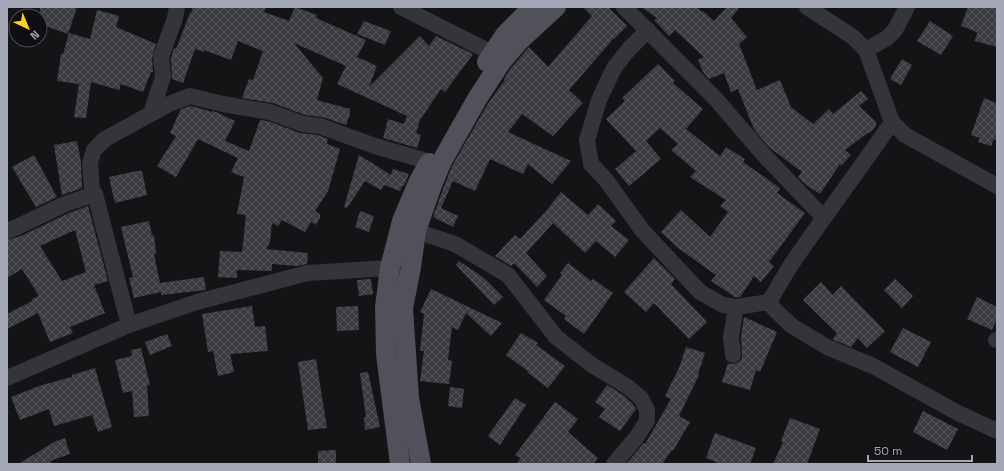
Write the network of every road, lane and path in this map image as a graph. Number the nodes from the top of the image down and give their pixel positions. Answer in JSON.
{"nodes":[{"id":1,"x":177,"y":7,"type":"edge"},
{"id":2,"x":401,"y":7,"type":"edge"},
{"id":3,"x":533,"y":7,"type":"edge"},
{"id":4,"x":556,"y":7,"type":"edge"},
{"id":5,"x":624,"y":7,"type":"edge"},
{"id":6,"x":807,"y":7,"type":"edge"},
{"id":7,"x":907,"y":7,"type":"edge"},
{"id":8,"x":648,"y":30,"type":"junction"},
{"id":9,"x":866,"y":50,"type":"junction"},
{"id":10,"x":492,"y":53,"type":"junction"},
{"id":11,"x":151,"y":113,"type":"junction"},
{"id":12,"x":892,"y":122,"type":"junction"},
{"id":13,"x":430,"y":162,"type":"junction"},
{"id":14,"x":997,"y":186,"type":"edge"},
{"id":15,"x":95,"y":194,"type":"junction"},
{"id":16,"x":824,"y":218,"type":"junction"},
{"id":17,"x":7,"y":231,"type":"edge"},
{"id":18,"x":416,"y":231,"type":"junction"},
{"id":19,"x":390,"y":268,"type":"junction"},
{"id":20,"x":769,"y":302,"type":"junction"},
{"id":21,"x":736,"y":307,"type":"junction"},
{"id":22,"x":129,"y":325,"type":"junction"},
{"id":23,"x":732,"y":354,"type":"dead end"},
{"id":24,"x":7,"y":378,"type":"edge"},
{"id":25,"x":997,"y":431,"type":"edge"},
{"id":26,"x":400,"y":464,"type":"edge"},
{"id":27,"x":421,"y":464,"type":"edge"},
{"id":28,"x":614,"y":464,"type":"edge"}],
"edges":[{"from":1,"to":11,"type":"street"},
{"from":2,"to":10,"type":"street"},
{"from":3,"to":10,"type":"main road"},
{"from":4,"to":18,"type":"main road"},
{"from":5,"to":8,"type":"street"},
{"from":6,"to":9,"type":"street"},
{"from":7,"to":9,"type":"street"},
{"from":8,"to":16,"type":"street"},
{"from":8,"to":21,"type":"street"},
{"from":9,"to":12,"type":"street"},
{"from":10,"to":13,"type":"main road"},
{"from":11,"to":13,"type":"street"},
{"from":11,"to":15,"type":"street"},
{"from":12,"to":14,"type":"street"},
{"from":12,"to":16,"type":"street"},
{"from":13,"to":19,"type":"main road"},
{"from":15,"to":17,"type":"street"},
{"from":15,"to":22,"type":"street"},
{"from":16,"to":20,"type":"street"},
{"from":18,"to":27,"type":"main road"},
{"from":18,"to":28,"type":"street"},
{"from":19,"to":22,"type":"street"},
{"from":19,"to":26,"type":"main road"},
{"from":20,"to":21,"type":"street"},
{"from":20,"to":25,"type":"street"},
{"from":21,"to":23,"type":"street"},
{"from":22,"to":24,"type":"street"}]}
